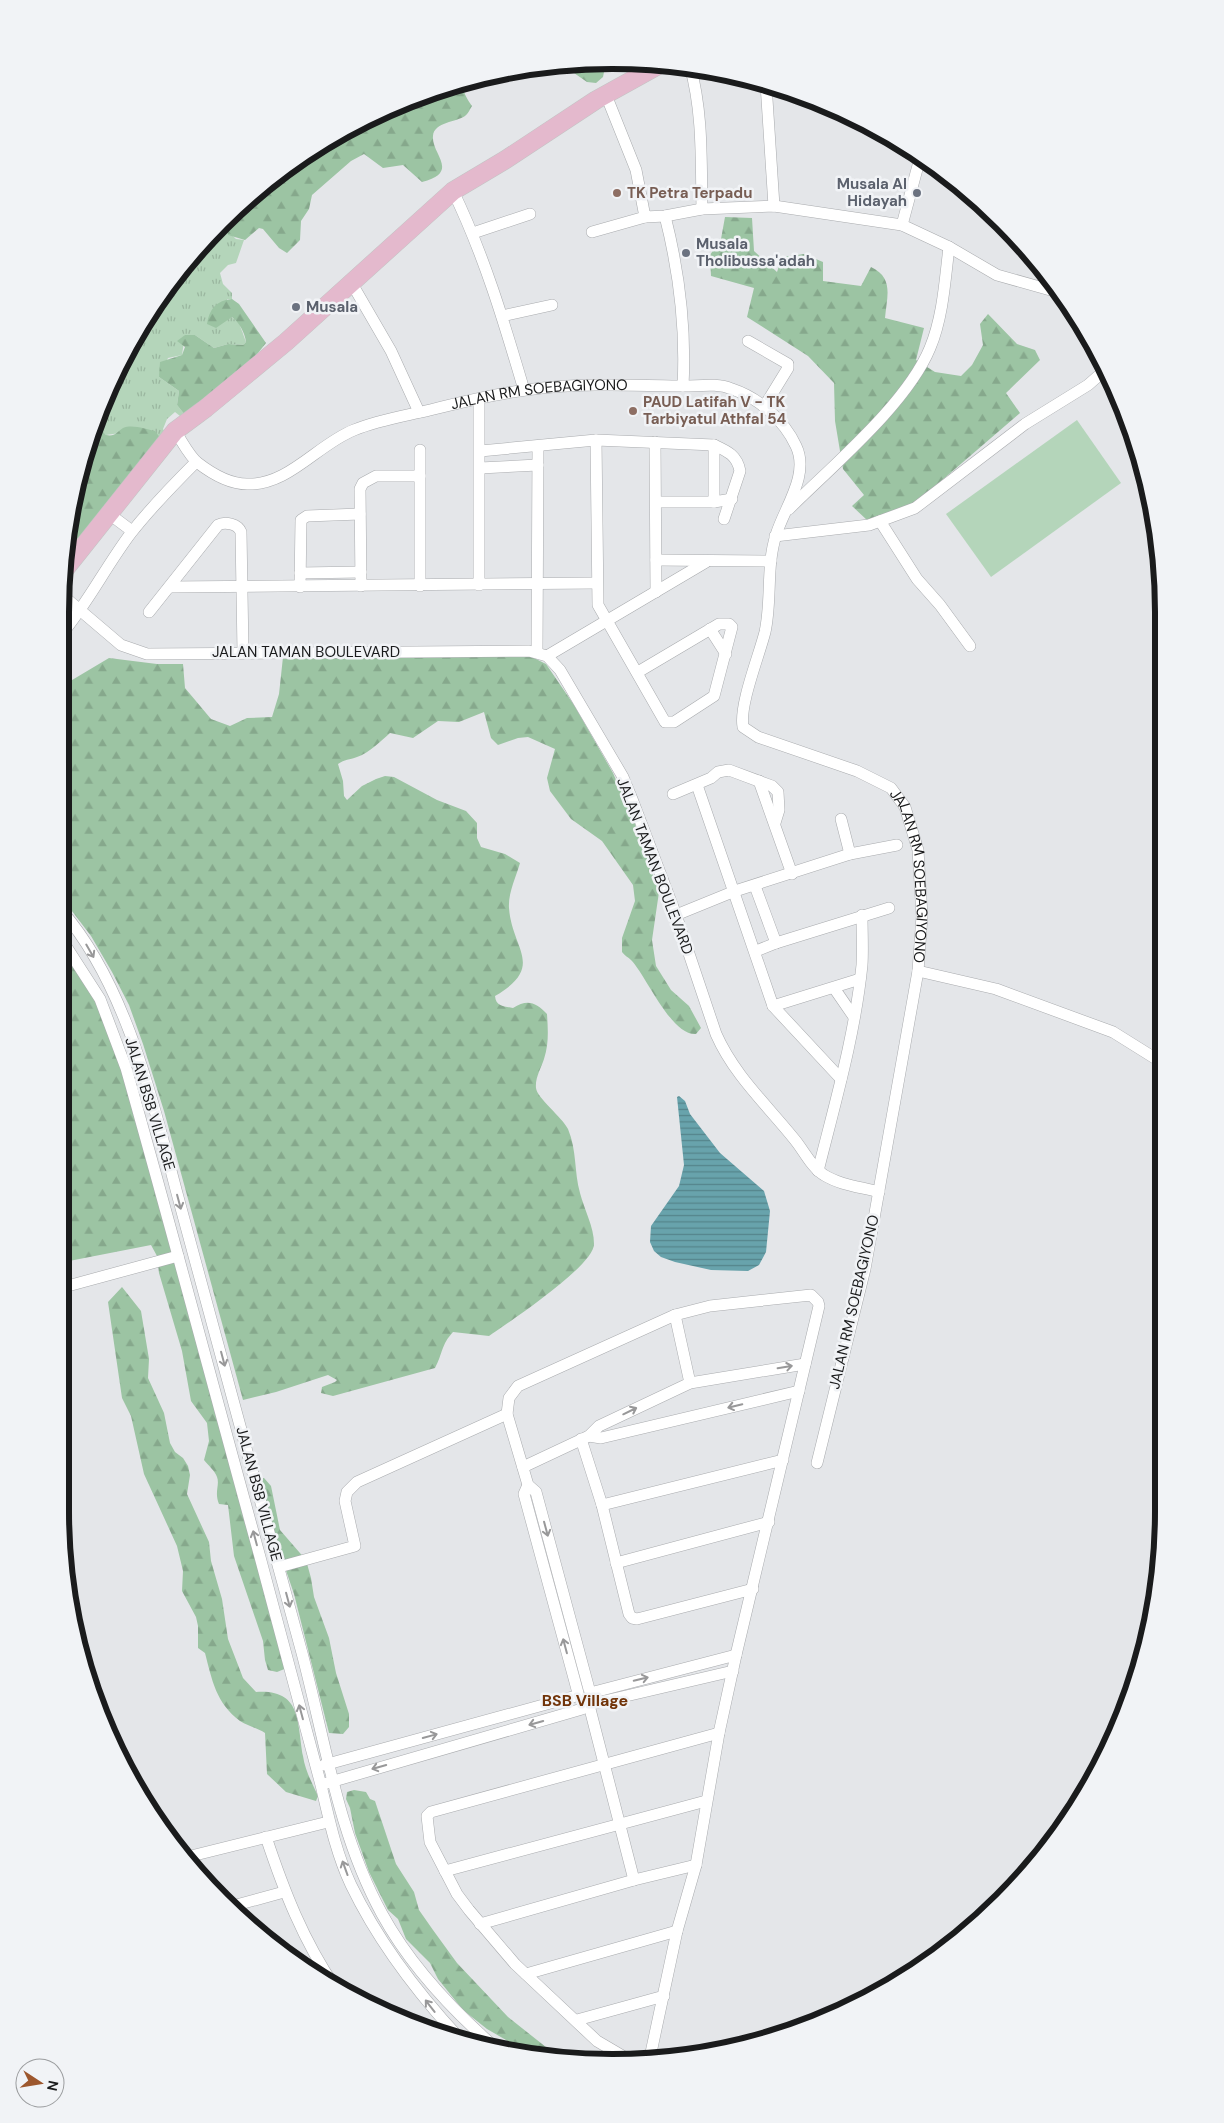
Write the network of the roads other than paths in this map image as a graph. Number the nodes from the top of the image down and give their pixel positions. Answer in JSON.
{"nodes":[{"id":1,"x":650,"y":70,"type":"edge"},
{"id":2,"x":692,"y":75,"type":"edge"},
{"id":3,"x":766,"y":91,"type":"edge"},
{"id":4,"x":606,"y":95,"type":"junction"},
{"id":5,"x":919,"y":163,"type":"edge"},
{"id":6,"x":453,"y":190,"type":"junction"},
{"id":7,"x":774,"y":206,"type":"junction"},
{"id":8,"x":702,"y":209,"type":"junction"},
{"id":9,"x":530,"y":214,"type":"dead end"},
{"id":10,"x":665,"y":216,"type":"junction"},
{"id":11,"x":645,"y":217,"type":"junction"},
{"id":12,"x":902,"y":226,"type":"junction"},
{"id":13,"x":592,"y":232,"type":"dead end"},
{"id":14,"x":473,"y":233,"type":"junction"},
{"id":15,"x":949,"y":247,"type":"junction"},
{"id":16,"x":351,"y":282,"type":"junction"},
{"id":17,"x":1049,"y":290,"type":"edge"},
{"id":18,"x":552,"y":305,"type":"dead end"},
{"id":19,"x":502,"y":316,"type":"junction"},
{"id":20,"x":748,"y":341,"type":"dead end"},
{"id":21,"x":1100,"y":374,"type":"edge"},
{"id":22,"x":683,"y":386,"type":"junction"},
{"id":23,"x":524,"y":390,"type":"junction"},
{"id":24,"x":479,"y":399,"type":"junction"},
{"id":25,"x":764,"y":407,"type":"junction"},
{"id":26,"x":419,"y":412,"type":"junction"},
{"id":27,"x":175,"y":431,"type":"junction"},
{"id":28,"x":596,"y":440,"type":"junction"},
{"id":29,"x":655,"y":442,"type":"junction"},
{"id":30,"x":714,"y":445,"type":"junction"},
{"id":31,"x":538,"y":447,"type":"junction"},
{"id":32,"x":420,"y":450,"type":"dead end"},
{"id":33,"x":480,"y":451,"type":"junction"},
{"id":34,"x":196,"y":462,"type":"junction"},
{"id":35,"x":538,"y":465,"type":"junction"},
{"id":36,"x":480,"y":468,"type":"junction"},
{"id":37,"x":420,"y":476,"type":"junction"},
{"id":38,"x":732,"y":499,"type":"junction"},
{"id":39,"x":656,"y":502,"type":"junction"},
{"id":40,"x":714,"y":502,"type":"junction"},
{"id":41,"x":108,"y":513,"type":"junction"},
{"id":42,"x":360,"y":514,"type":"junction"},
{"id":43,"x":783,"y":515,"type":"junction"},
{"id":44,"x":724,"y":519,"type":"dead end"},
{"id":45,"x":880,"y":522,"type":"junction"},
{"id":46,"x":132,"y":531,"type":"junction"},
{"id":47,"x":775,"y":536,"type":"junction"},
{"id":48,"x":656,"y":560,"type":"junction"},
{"id":49,"x":71,"y":561,"type":"edge"},
{"id":50,"x":771,"y":561,"type":"junction"},
{"id":51,"x":706,"y":562,"type":"junction"},
{"id":52,"x":361,"y":572,"type":"junction"},
{"id":53,"x":300,"y":573,"type":"junction"},
{"id":54,"x":597,"y":582,"type":"junction"},
{"id":55,"x":538,"y":584,"type":"junction"},
{"id":56,"x":479,"y":585,"type":"junction"},
{"id":57,"x":300,"y":586,"type":"junction"},
{"id":58,"x":361,"y":586,"type":"junction"},
{"id":59,"x":420,"y":586,"type":"junction"},
{"id":60,"x":242,"y":587,"type":"junction"},
{"id":61,"x":170,"y":588,"type":"junction"},
{"id":62,"x":656,"y":592,"type":"junction"},
{"id":63,"x":69,"y":601,"type":"edge"},
{"id":64,"x":80,"y":610,"type":"junction"},
{"id":65,"x":149,"y":612,"type":"dead end"},
{"id":66,"x":607,"y":622,"type":"junction"},
{"id":67,"x":69,"y":624,"type":"edge"},
{"id":68,"x":710,"y":630,"type":"junction"},
{"id":69,"x":970,"y":646,"type":"dead end"},
{"id":70,"x":243,"y":652,"type":"junction"},
{"id":71,"x":542,"y":654,"type":"junction"},
{"id":72,"x":726,"y":654,"type":"junction"},
{"id":73,"x":638,"y":672,"type":"junction"},
{"id":74,"x":697,"y":785,"type":"junction"},
{"id":75,"x":672,"y":794,"type":"dead end"},
{"id":76,"x":840,"y":819,"type":"dead end"},
{"id":77,"x":897,"y":845,"type":"dead end"},
{"id":78,"x":850,"y":854,"type":"junction"},
{"id":79,"x":792,"y":874,"type":"junction"},
{"id":80,"x":755,"y":886,"type":"junction"},
{"id":81,"x":735,"y":890,"type":"junction"},
{"id":82,"x":889,"y":908,"type":"dead end"},
{"id":83,"x":676,"y":915,"type":"junction"},
{"id":84,"x":862,"y":915,"type":"junction"},
{"id":85,"x":69,"y":921,"type":"edge"},
{"id":86,"x":776,"y":943,"type":"junction"},
{"id":87,"x":69,"y":951,"type":"edge"},
{"id":88,"x":756,"y":951,"type":"junction"},
{"id":89,"x":918,"y":971,"type":"junction"},
{"id":90,"x":860,"y":979,"type":"junction"},
{"id":91,"x":834,"y":988,"type":"junction"},
{"id":92,"x":773,"y":1006,"type":"junction"},
{"id":93,"x":854,"y":1017,"type":"junction"},
{"id":94,"x":1155,"y":1058,"type":"edge"},
{"id":95,"x":841,"y":1079,"type":"junction"},
{"id":96,"x":818,"y":1171,"type":"junction"},
{"id":97,"x":879,"y":1192,"type":"junction"},
{"id":98,"x":178,"y":1256,"type":"junction"},
{"id":99,"x":69,"y":1286,"type":"edge"},
{"id":100,"x":675,"y":1315,"type":"junction"},
{"id":101,"x":805,"y":1364,"type":"junction"},
{"id":102,"x":690,"y":1382,"type":"junction"},
{"id":103,"x":799,"y":1390,"type":"junction"},
{"id":104,"x":507,"y":1414,"type":"junction"},
{"id":105,"x":585,"y":1438,"type":"junction"},
{"id":106,"x":783,"y":1460,"type":"junction"},
{"id":107,"x":817,"y":1463,"type":"dead end"},
{"id":108,"x":523,"y":1467,"type":"junction"},
{"id":109,"x":528,"y":1485,"type":"junction"},
{"id":110,"x":602,"y":1505,"type":"junction"},
{"id":111,"x":769,"y":1522,"type":"junction"},
{"id":112,"x":616,"y":1563,"type":"junction"},
{"id":113,"x":279,"y":1567,"type":"junction"},
{"id":114,"x":752,"y":1590,"type":"junction"},
{"id":115,"x":736,"y":1655,"type":"junction"},
{"id":116,"x":733,"y":1671,"type":"junction"},
{"id":117,"x":577,"y":1694,"type":"junction"},
{"id":118,"x":590,"y":1700,"type":"junction"},
{"id":119,"x":719,"y":1734,"type":"junction"},
{"id":120,"x":355,"y":1756,"type":"junction"},
{"id":121,"x":330,"y":1763,"type":"junction"},
{"id":122,"x":604,"y":1764,"type":"junction"},
{"id":123,"x":316,"y":1768,"type":"junction"},
{"id":124,"x":360,"y":1772,"type":"junction"},
{"id":125,"x":334,"y":1780,"type":"junction"},
{"id":126,"x":321,"y":1785,"type":"junction"},
{"id":127,"x":706,"y":1801,"type":"junction"},
{"id":128,"x":328,"y":1822,"type":"junction"},
{"id":129,"x":620,"y":1822,"type":"junction"},
{"id":130,"x":266,"y":1837,"type":"junction"},
{"id":131,"x":193,"y":1856,"type":"edge"},
{"id":132,"x":696,"y":1865,"type":"junction"},
{"id":133,"x":446,"y":1871,"type":"junction"},
{"id":134,"x":634,"y":1880,"type":"junction"},
{"id":135,"x":284,"y":1892,"type":"junction"},
{"id":136,"x":238,"y":1904,"type":"edge"},
{"id":137,"x":480,"y":1924,"type":"junction"},
{"id":138,"x":677,"y":1931,"type":"junction"},
{"id":139,"x":324,"y":1971,"type":"edge"},
{"id":140,"x":526,"y":1974,"type":"junction"},
{"id":141,"x":664,"y":1996,"type":"junction"},
{"id":142,"x":577,"y":2020,"type":"junction"},
{"id":143,"x":452,"y":2030,"type":"edge"},
{"id":144,"x":480,"y":2034,"type":"junction"},
{"id":145,"x":477,"y":2037,"type":"edge"},
{"id":146,"x":486,"y":2039,"type":"edge"},
{"id":147,"x":651,"y":2053,"type":"edge"},
{"id":148,"x":619,"y":2054,"type":"edge"}],
"edges":[{"from":1,"to":4,"type":"main road"},
{"from":2,"to":8,"type":"street"},
{"from":3,"to":7,"type":"street"},
{"from":4,"to":6,"type":"main road"},
{"from":4,"to":11,"type":"street"},
{"from":5,"to":12,"type":"street"},
{"from":6,"to":14,"type":"street"},
{"from":6,"to":16,"type":"main road"},
{"from":7,"to":8,"type":"street"},
{"from":7,"to":12,"type":"street"},
{"from":8,"to":10,"type":"street"},
{"from":9,"to":14,"type":"street"},
{"from":10,"to":11,"type":"street"},
{"from":10,"to":22,"type":"street"},
{"from":11,"to":13,"type":"street"},
{"from":12,"to":15,"type":"street"},
{"from":14,"to":19,"type":"street"},
{"from":15,"to":17,"type":"street"},
{"from":15,"to":43,"type":"street"},
{"from":16,"to":26,"type":"street"},
{"from":16,"to":27,"type":"main road"},
{"from":18,"to":19,"type":"street"},
{"from":19,"to":23,"type":"street"},
{"from":20,"to":25,"type":"street"},
{"from":21,"to":45,"type":"street"},
{"from":22,"to":23,"type":"street","name":"JALAN RM SOEBAGIYONO"},
{"from":22,"to":25,"type":"street","name":"JALAN RM SOEBAGIYONO"},
{"from":23,"to":24,"type":"street","name":"JALAN RM SOEBAGIYONO"},
{"from":24,"to":26,"type":"street","name":"JALAN RM SOEBAGIYONO"},
{"from":24,"to":33,"type":"street"},
{"from":25,"to":43,"type":"street","name":"JALAN RM SOEBAGIYONO"},
{"from":26,"to":34,"type":"street","name":"JALAN RM SOEBAGIYONO"},
{"from":27,"to":34,"type":"street","name":"JALAN RM SOEBAGIYONO"},
{"from":27,"to":41,"type":"main road"},
{"from":28,"to":29,"type":"street"},
{"from":28,"to":31,"type":"street"},
{"from":28,"to":54,"type":"street"},
{"from":29,"to":30,"type":"street"},
{"from":29,"to":39,"type":"street"},
{"from":30,"to":38,"type":"street"},
{"from":30,"to":40,"type":"street"},
{"from":31,"to":33,"type":"street"},
{"from":31,"to":35,"type":"street"},
{"from":32,"to":37,"type":"street"},
{"from":33,"to":36,"type":"street"},
{"from":34,"to":46,"type":"street"},
{"from":35,"to":36,"type":"street"},
{"from":35,"to":55,"type":"street"},
{"from":36,"to":56,"type":"street"},
{"from":37,"to":42,"type":"street"},
{"from":37,"to":59,"type":"street"},
{"from":38,"to":40,"type":"street"},
{"from":38,"to":44,"type":"street"},
{"from":39,"to":40,"type":"street"},
{"from":39,"to":48,"type":"street"},
{"from":41,"to":46,"type":"street"},
{"from":41,"to":49,"type":"main road"},
{"from":42,"to":52,"type":"street"},
{"from":42,"to":53,"type":"street"},
{"from":43,"to":47,"type":"street","name":"JALAN RM SOEBAGIYONO"},
{"from":45,"to":47,"type":"street"},
{"from":45,"to":69,"type":"street"},
{"from":46,"to":64,"type":"street"},
{"from":47,"to":50,"type":"street","name":"JALAN RM SOEBAGIYONO"},
{"from":48,"to":51,"type":"street"},
{"from":48,"to":62,"type":"street"},
{"from":50,"to":51,"type":"street"},
{"from":50,"to":89,"type":"street","name":"JALAN RM SOEBAGIYONO"},
{"from":51,"to":62,"type":"street"},
{"from":52,"to":53,"type":"street"},
{"from":52,"to":58,"type":"street"},
{"from":53,"to":57,"type":"street"},
{"from":54,"to":55,"type":"street"},
{"from":54,"to":66,"type":"street"},
{"from":55,"to":56,"type":"street"},
{"from":55,"to":71,"type":"street"},
{"from":56,"to":59,"type":"street"},
{"from":57,"to":58,"type":"street"},
{"from":57,"to":60,"type":"street"},
{"from":58,"to":59,"type":"street"},
{"from":60,"to":61,"type":"street"},
{"from":60,"to":61,"type":"street"},
{"from":60,"to":70,"type":"street"},
{"from":61,"to":65,"type":"street"},
{"from":62,"to":66,"type":"street"},
{"from":63,"to":64,"type":"street","name":"JALAN TAMAN BOULEVARD"},
{"from":64,"to":67,"type":"street"},
{"from":64,"to":70,"type":"street","name":"JALAN TAMAN BOULEVARD"},
{"from":66,"to":71,"type":"street"},
{"from":66,"to":73,"type":"street"},
{"from":68,"to":72,"type":"street"},
{"from":68,"to":72,"type":"street"},
{"from":68,"to":73,"type":"street"},
{"from":70,"to":71,"type":"street","name":"JALAN TAMAN BOULEVARD"},
{"from":71,"to":83,"type":"street","name":"JALAN TAMAN BOULEVARD"},
{"from":72,"to":73,"type":"street"},
{"from":74,"to":75,"type":"street"},
{"from":74,"to":79,"type":"street"},
{"from":74,"to":81,"type":"street"},
{"from":76,"to":78,"type":"street"},
{"from":77,"to":78,"type":"street"},
{"from":78,"to":79,"type":"street"},
{"from":79,"to":80,"type":"street"},
{"from":80,"to":81,"type":"street"},
{"from":80,"to":86,"type":"street"},
{"from":81,"to":83,"type":"street"},
{"from":81,"to":88,"type":"street"},
{"from":82,"to":84,"type":"street"},
{"from":83,"to":96,"type":"street","name":"JALAN TAMAN BOULEVARD"},
{"from":84,"to":86,"type":"street"},
{"from":84,"to":90,"type":"street"},
{"from":85,"to":113,"type":"street","name":"JALAN BSB VILLAGE","one_way":true},
{"from":86,"to":88,"type":"street"},
{"from":87,"to":98,"type":"street"},
{"from":88,"to":92,"type":"street"},
{"from":89,"to":94,"type":"street"},
{"from":89,"to":97,"type":"street","name":"JALAN RM SOEBAGIYONO"},
{"from":90,"to":91,"type":"street"},
{"from":90,"to":93,"type":"street"},
{"from":91,"to":92,"type":"street"},
{"from":91,"to":93,"type":"street"},
{"from":92,"to":95,"type":"street"},
{"from":93,"to":95,"type":"street"},
{"from":95,"to":96,"type":"street"},
{"from":96,"to":97,"type":"street","name":"JALAN TAMAN BOULEVARD"},
{"from":97,"to":107,"type":"street","name":"JALAN RM SOEBAGIYONO"},
{"from":98,"to":99,"type":"street"},
{"from":123,"to":98,"type":"street","one_way":true},
{"from":100,"to":101,"type":"street"},
{"from":100,"to":102,"type":"street"},
{"from":100,"to":104,"type":"street"},
{"from":102,"to":101,"type":"street","one_way":true},
{"from":101,"to":103,"type":"street"},
{"from":105,"to":102,"type":"street","one_way":true},
{"from":103,"to":105,"type":"street","one_way":true},
{"from":103,"to":106,"type":"street"},
{"from":104,"to":108,"type":"street"},
{"from":104,"to":113,"type":"street"},
{"from":105,"to":108,"type":"street"},
{"from":105,"to":110,"type":"street"},
{"from":106,"to":110,"type":"street"},
{"from":106,"to":111,"type":"street"},
{"from":108,"to":109,"type":"street"},
{"from":117,"to":109,"type":"street","one_way":true},
{"from":109,"to":118,"type":"street","one_way":true},
{"from":110,"to":112,"type":"street"},
{"from":111,"to":112,"type":"street"},
{"from":111,"to":114,"type":"street"},
{"from":112,"to":114,"type":"street"},
{"from":113,"to":121,"type":"street","name":"JALAN BSB VILLAGE","one_way":true},
{"from":114,"to":115,"type":"street"},
{"from":115,"to":116,"type":"street"},
{"from":118,"to":115,"type":"street","one_way":true},
{"from":116,"to":118,"type":"street"},
{"from":116,"to":119,"type":"street"},
{"from":117,"to":118,"type":"street"},
{"from":117,"to":118,"type":"street"},
{"from":120,"to":117,"type":"street","one_way":true},
{"from":118,"to":122,"type":"street"},
{"from":118,"to":124,"type":"street","one_way":true},
{"from":119,"to":122,"type":"street"},
{"from":119,"to":127,"type":"street"},
{"from":120,"to":121,"type":"street"},
{"from":120,"to":124,"type":"street"},
{"from":121,"to":123,"type":"street"},
{"from":121,"to":125,"type":"street","name":"JALAN BSB VILLAGE"},
{"from":122,"to":129,"type":"street"},
{"from":122,"to":133,"type":"street"},
{"from":123,"to":126,"type":"street"},
{"from":124,"to":125,"type":"street"},
{"from":125,"to":126,"type":"street"},
{"from":125,"to":144,"type":"street","name":"JALAN BSB VILLAGE"},
{"from":126,"to":128,"type":"street"},
{"from":127,"to":129,"type":"street"},
{"from":127,"to":132,"type":"street"},
{"from":128,"to":130,"type":"street"},
{"from":143,"to":128,"type":"street","one_way":true},
{"from":129,"to":133,"type":"street"},
{"from":129,"to":134,"type":"street"},
{"from":130,"to":131,"type":"street"},
{"from":130,"to":135,"type":"street"},
{"from":132,"to":134,"type":"street"},
{"from":132,"to":138,"type":"street"},
{"from":133,"to":137,"type":"street"},
{"from":134,"to":137,"type":"street"},
{"from":135,"to":136,"type":"street"},
{"from":135,"to":139,"type":"street"},
{"from":137,"to":140,"type":"street"},
{"from":138,"to":140,"type":"street"},
{"from":138,"to":141,"type":"street"},
{"from":140,"to":142,"type":"street"},
{"from":141,"to":142,"type":"street"},
{"from":141,"to":147,"type":"street"},
{"from":142,"to":148,"type":"street"},
{"from":144,"to":145,"type":"street"},
{"from":144,"to":146,"type":"street","name":"JALAN BSB VILLAGE"}]}
